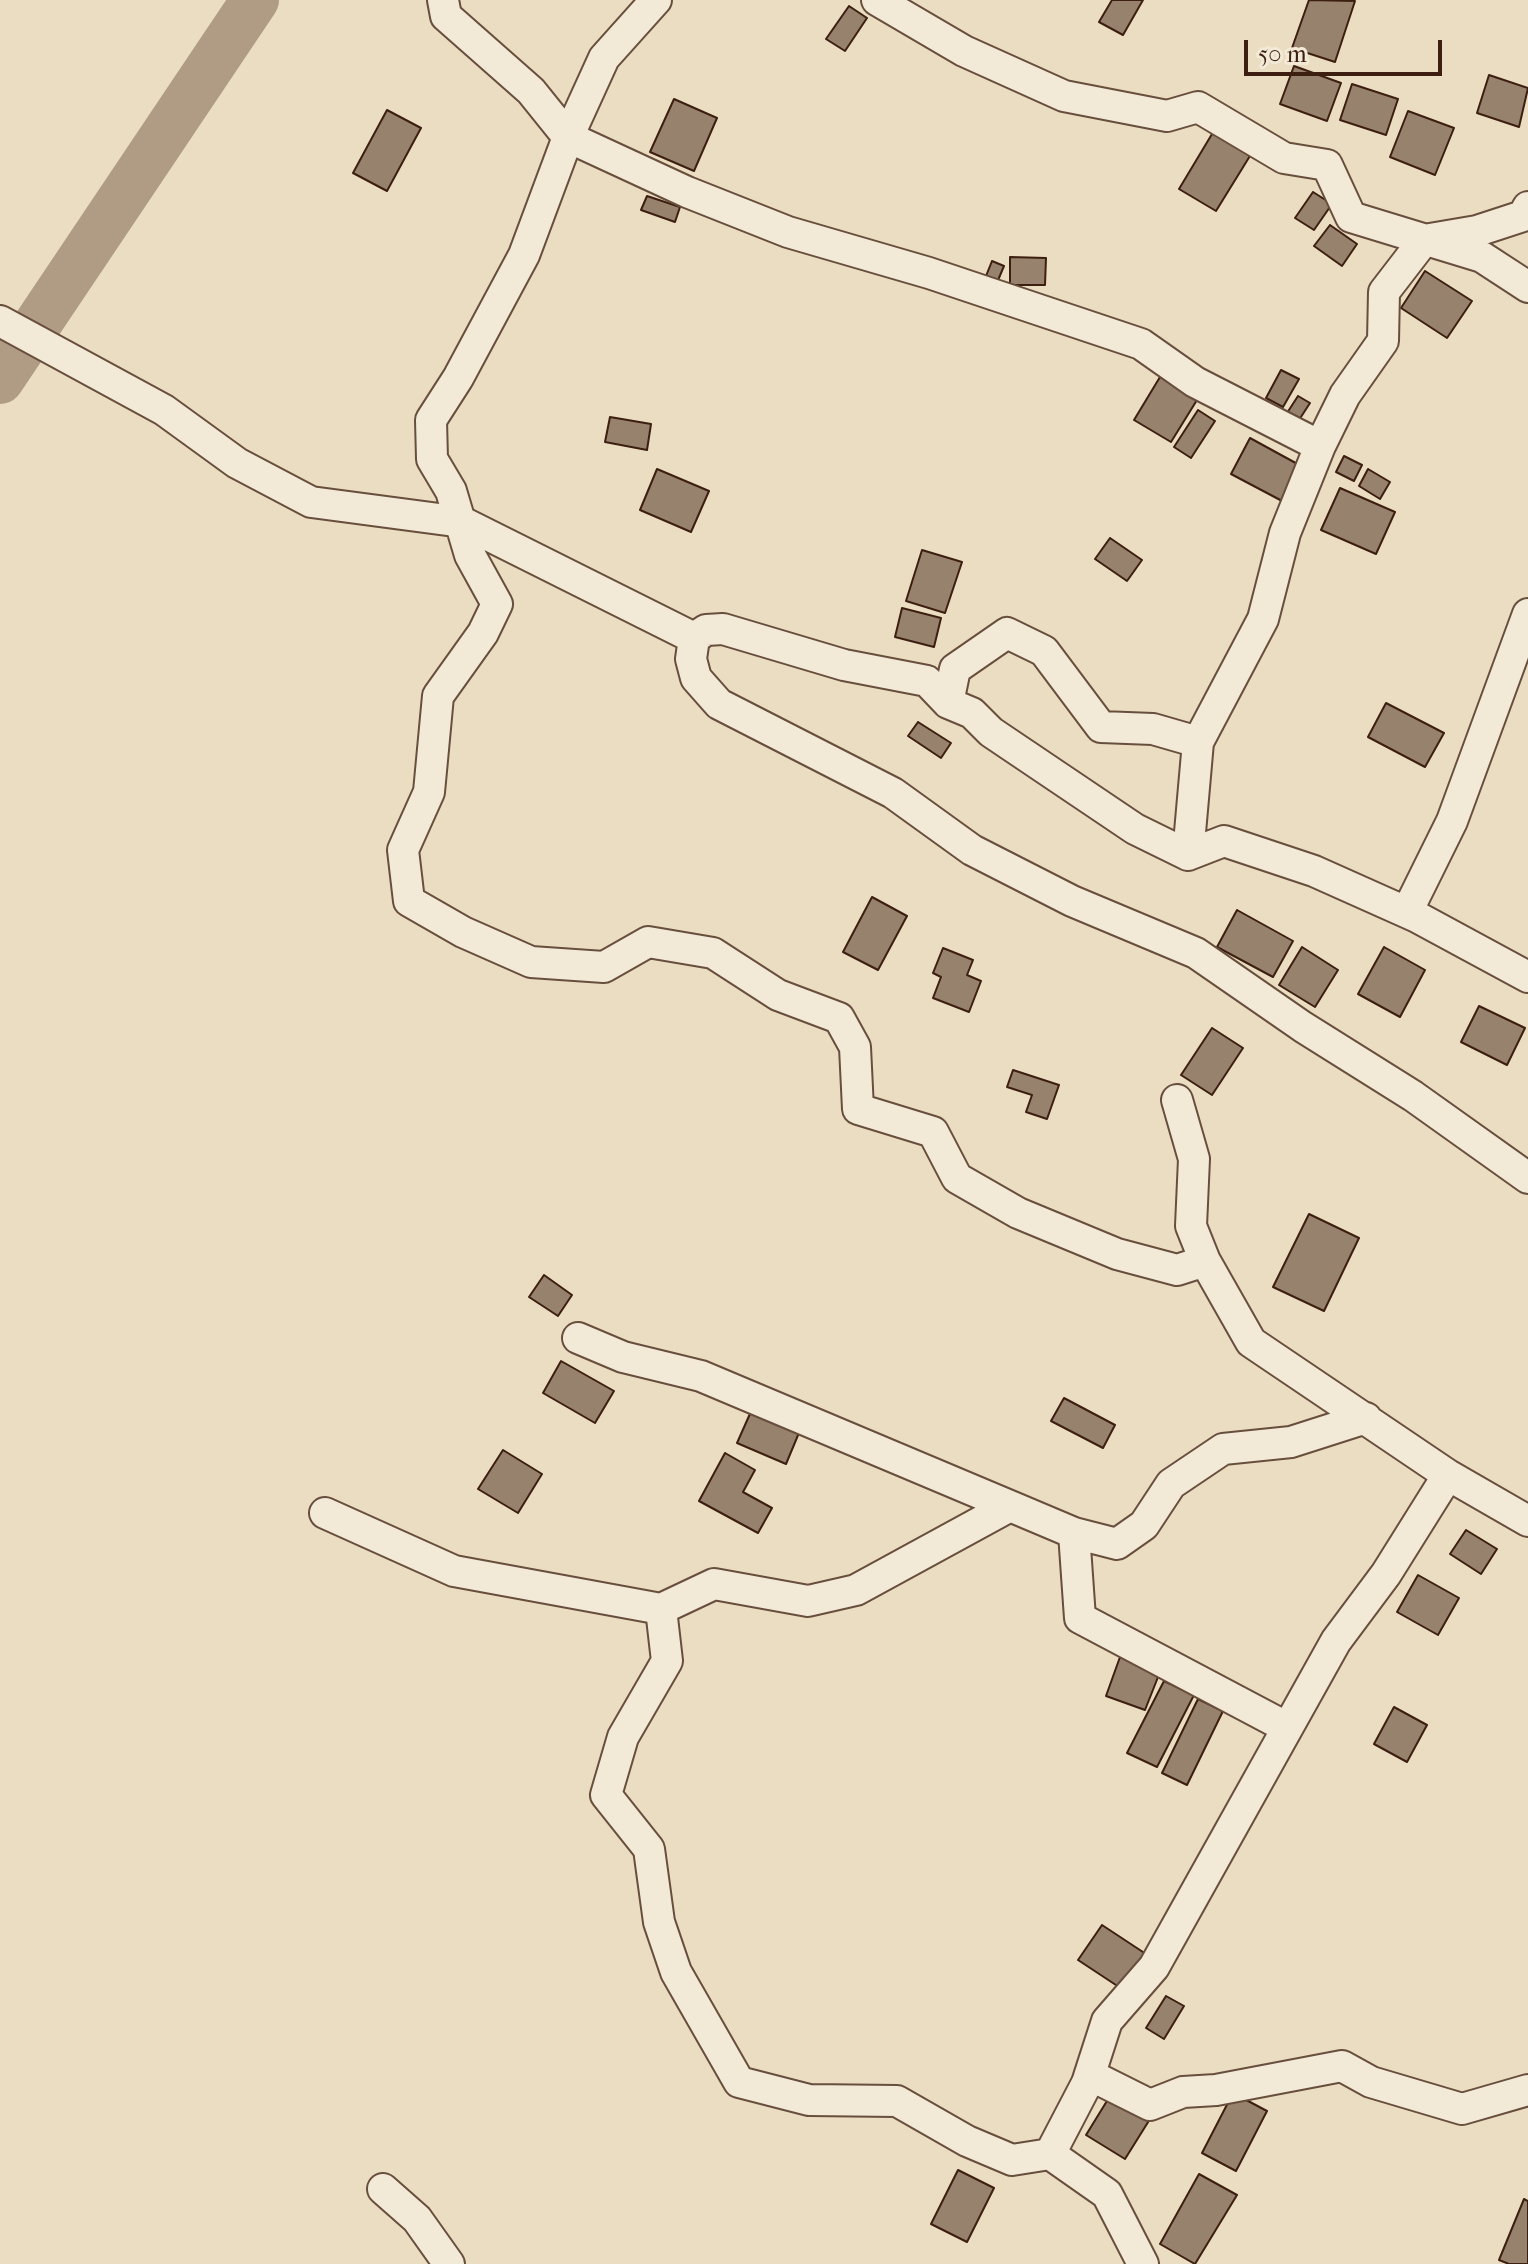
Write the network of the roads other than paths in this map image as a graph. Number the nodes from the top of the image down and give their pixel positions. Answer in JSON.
{"nodes":[{"id":1,"x":443,"y":0,"type":"edge"},
{"id":2,"x":656,"y":0,"type":"edge"},
{"id":3,"x":877,"y":0,"type":"edge"},
{"id":4,"x":568,"y":137,"type":"junction"},
{"id":5,"x":1528,"y":207,"type":"edge"},
{"id":6,"x":1424,"y":240,"type":"junction"},
{"id":7,"x":1528,"y":287,"type":"edge"},
{"id":8,"x":0,"y":321,"type":"edge"},
{"id":9,"x":1320,"y":446,"type":"junction"},
{"id":10,"x":462,"y":522,"type":"junction"},
{"id":11,"x":1528,"y":614,"type":"edge"},
{"id":12,"x":694,"y":638,"type":"junction"},
{"id":13,"x":948,"y":703,"type":"junction"},
{"id":14,"x":1198,"y":742,"type":"junction"},
{"id":15,"x":1188,"y":855,"type":"junction"},
{"id":16,"x":1407,"y":912,"type":"junction"},
{"id":17,"x":1528,"y":977,"type":"edge"},
{"id":18,"x":1177,"y":1100,"type":"dead end"},
{"id":19,"x":1528,"y":1178,"type":"edge"},
{"id":20,"x":1205,"y":1261,"type":"junction"},
{"id":21,"x":578,"y":1338,"type":"dead end"},
{"id":22,"x":1366,"y":1418,"type":"junction"},
{"id":23,"x":1448,"y":1475,"type":"junction"},
{"id":24,"x":1010,"y":1506,"type":"junction"},
{"id":25,"x":325,"y":1513,"type":"dead end"},
{"id":26,"x":1528,"y":1521,"type":"edge"},
{"id":27,"x":1074,"y":1533,"type":"junction"},
{"id":28,"x":661,"y":1609,"type":"junction"},
{"id":29,"x":1286,"y":1727,"type":"junction"},
{"id":30,"x":1090,"y":2075,"type":"junction"},
{"id":31,"x":1528,"y":2090,"type":"edge"},
{"id":32,"x":1050,"y":2154,"type":"junction"},
{"id":33,"x":383,"y":2189,"type":"dead end"},
{"id":34,"x":449,"y":2264,"type":"edge"},
{"id":35,"x":1143,"y":2264,"type":"edge"}],
"edges":[{"from":1,"to":4,"type":"street"},
{"from":2,"to":4,"type":"street"},
{"from":3,"to":6,"type":"street"},
{"from":4,"to":9,"type":"street"},
{"from":4,"to":10,"type":"street"},
{"from":5,"to":6,"type":"street"},
{"from":6,"to":7,"type":"street"},
{"from":6,"to":9,"type":"street"},
{"from":8,"to":10,"type":"street"},
{"from":9,"to":14,"type":"street"},
{"from":10,"to":12,"type":"street"},
{"from":10,"to":20,"type":"street"},
{"from":11,"to":16,"type":"street"},
{"from":12,"to":13,"type":"street"},
{"from":12,"to":19,"type":"street"},
{"from":13,"to":14,"type":"street"},
{"from":13,"to":15,"type":"street"},
{"from":14,"to":15,"type":"street"},
{"from":15,"to":16,"type":"street"},
{"from":16,"to":17,"type":"street"},
{"from":18,"to":20,"type":"street"},
{"from":20,"to":22,"type":"street"},
{"from":21,"to":24,"type":"street"},
{"from":22,"to":23,"type":"street"},
{"from":22,"to":27,"type":"street"},
{"from":23,"to":26,"type":"street"},
{"from":23,"to":29,"type":"street"},
{"from":24,"to":27,"type":"street"},
{"from":24,"to":28,"type":"street"},
{"from":25,"to":28,"type":"street"},
{"from":27,"to":29,"type":"street"},
{"from":28,"to":32,"type":"street"},
{"from":29,"to":30,"type":"street"},
{"from":30,"to":31,"type":"street"},
{"from":30,"to":32,"type":"street"},
{"from":32,"to":35,"type":"street"},
{"from":33,"to":34,"type":"street"}]}
